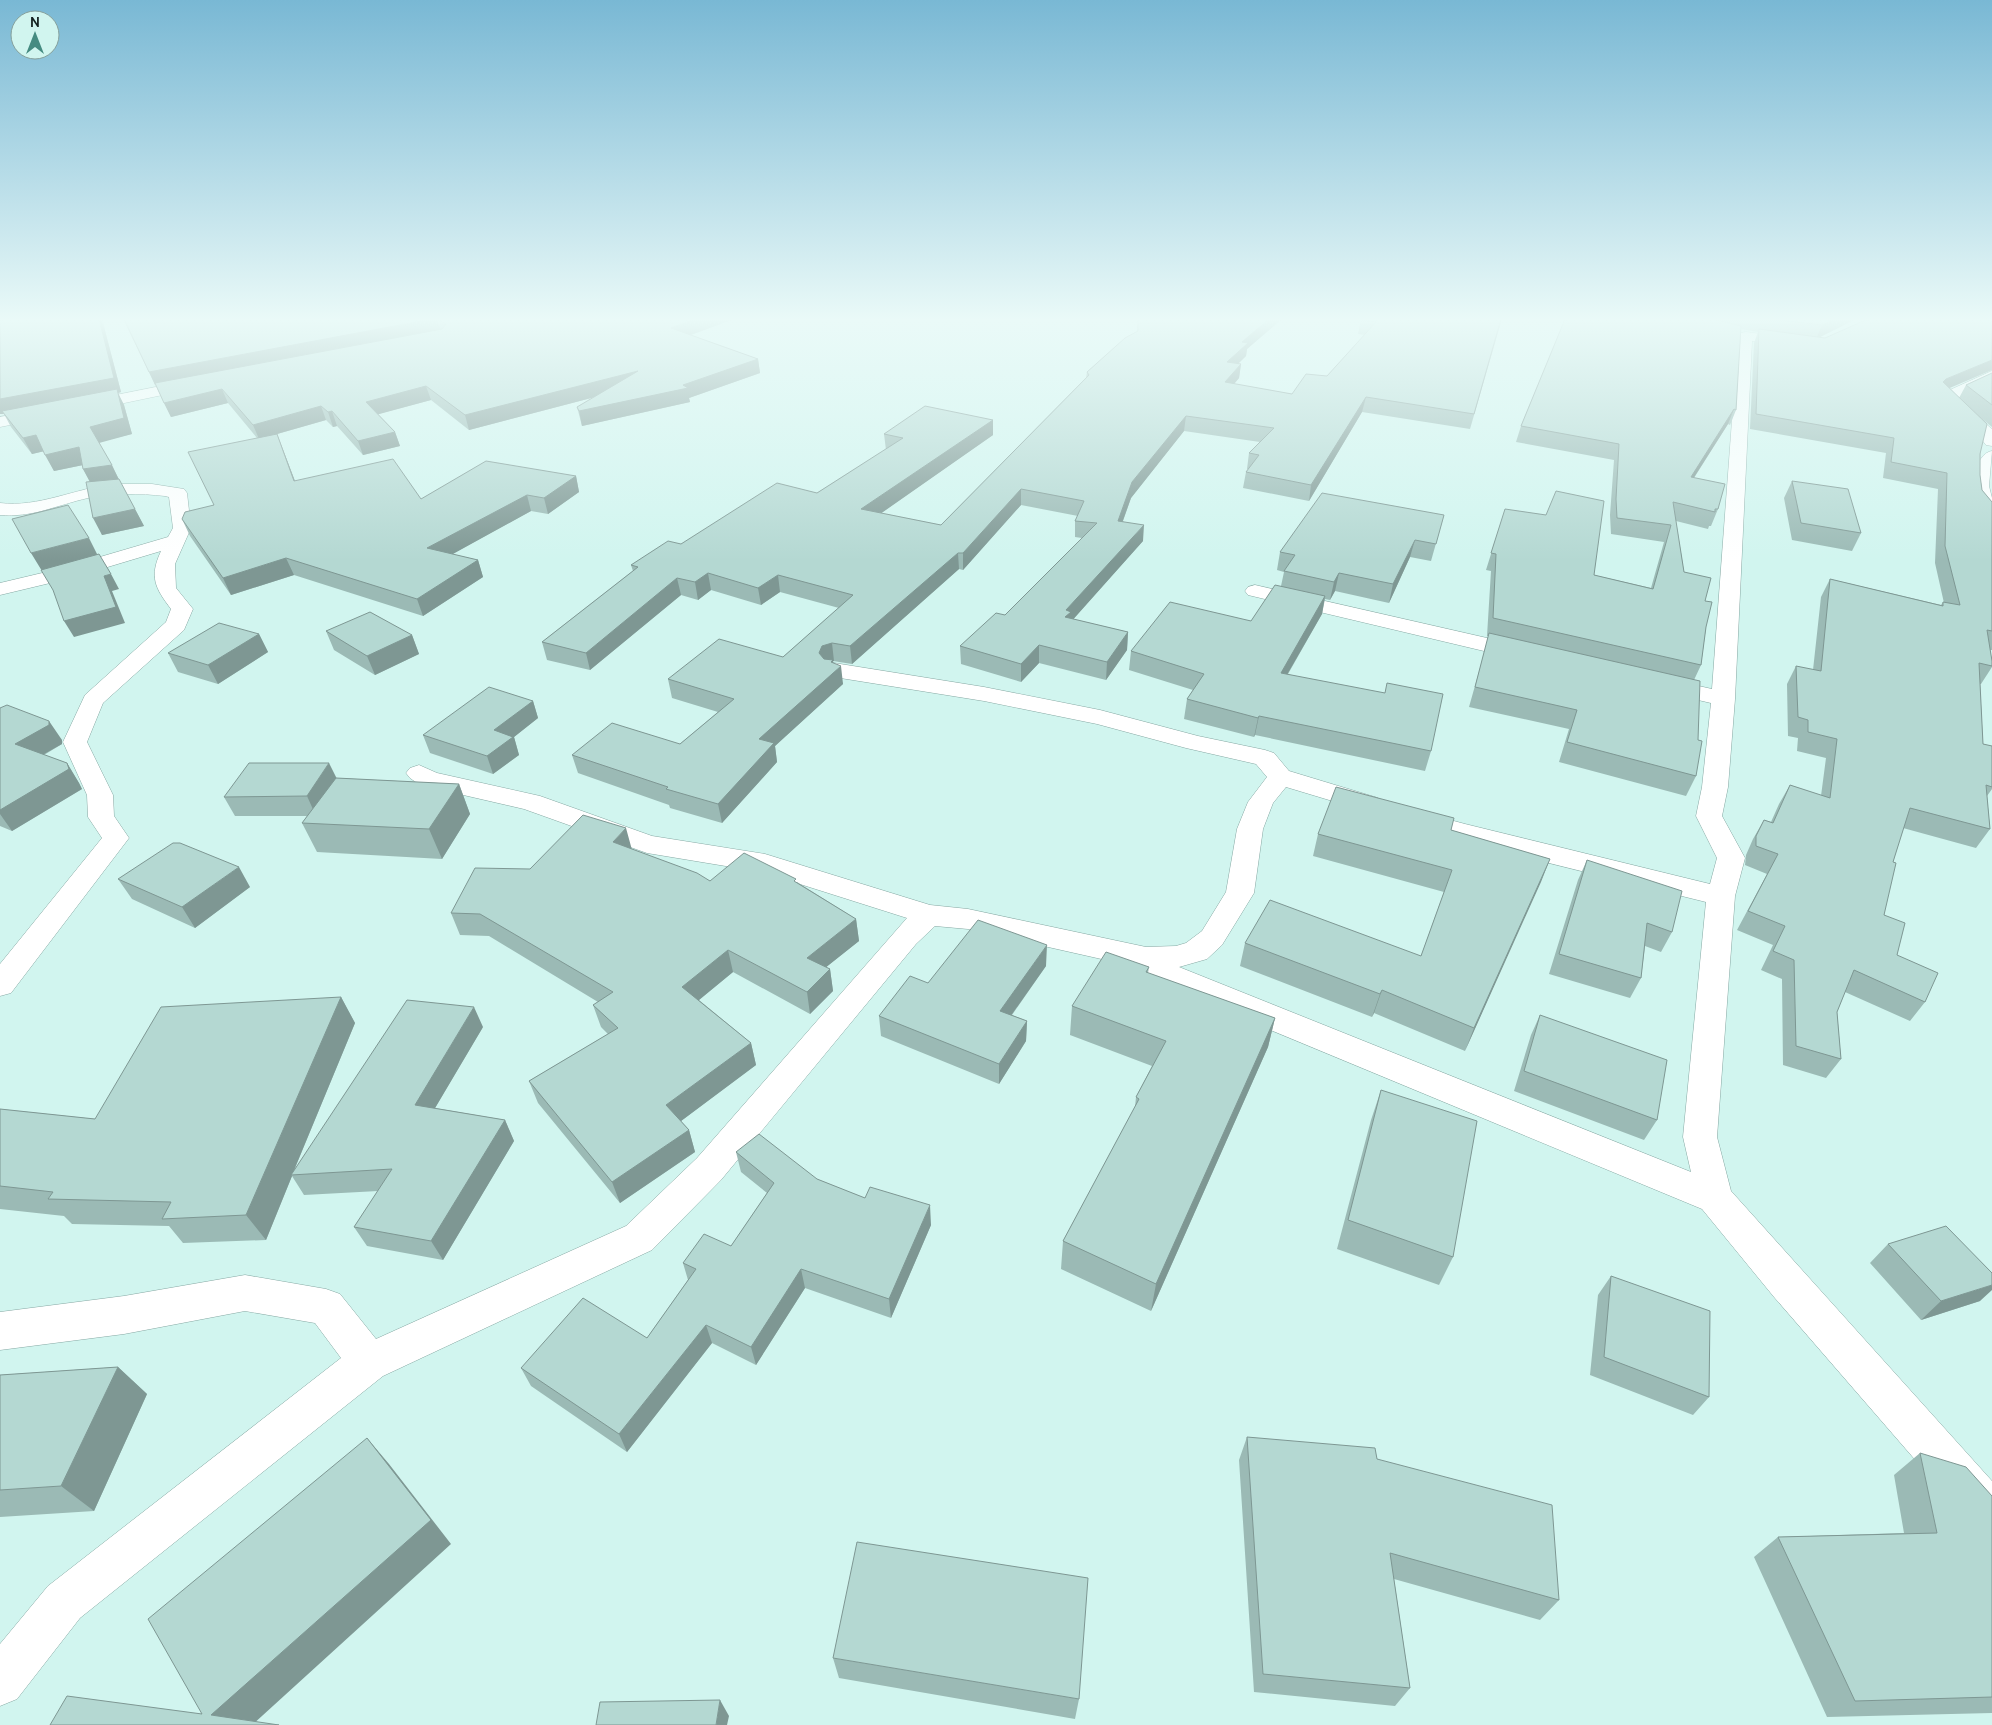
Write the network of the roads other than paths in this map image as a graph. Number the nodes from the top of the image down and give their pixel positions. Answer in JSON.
{"nodes":[{"id":1,"x":119,"y":400,"type":"edge"},
{"id":2,"x":1741,"y":400,"type":"edge"},
{"id":3,"x":1946,"y":400,"type":"edge"},
{"id":4,"x":0,"y":422,"type":"edge"},
{"id":5,"x":1992,"y":441,"type":"edge"},
{"id":6,"x":1992,"y":456,"type":"edge"},
{"id":7,"x":0,"y":509,"type":"edge"},
{"id":8,"x":1992,"y":517,"type":"edge"},
{"id":9,"x":174,"y":541,"type":"junction"},
{"id":10,"x":0,"y":589,"type":"edge"},
{"id":11,"x":1255,"y":592,"type":"dead end"},
{"id":12,"x":1548,"y":658,"type":"edge"},
{"id":13,"x":834,"y":670,"type":"edge"},
{"id":14,"x":1645,"y":681,"type":"edge"},
{"id":15,"x":1723,"y":699,"type":"junction"},
{"id":16,"x":419,"y":774,"type":"dead end"},
{"id":17,"x":1280,"y":777,"type":"junction"},
{"id":18,"x":1721,"y":896,"type":"junction"},
{"id":19,"x":929,"y":915,"type":"junction"},
{"id":20,"x":1146,"y":958,"type":"junction"},
{"id":21,"x":0,"y":986,"type":"edge"},
{"id":22,"x":1716,"y":1198,"type":"junction"},
{"id":23,"x":0,"y":1331,"type":"edge"},
{"id":24,"x":369,"y":1362,"type":"junction"},
{"id":25,"x":1992,"y":1514,"type":"edge"},
{"id":26,"x":0,"y":1682,"type":"edge"}],
"edges":[{"from":1,"to":4,"type":"street"},
{"from":2,"to":15,"type":"street"},
{"from":3,"to":5,"type":"street"},
{"from":6,"to":8,"type":"street"},
{"from":7,"to":9,"type":"street"},
{"from":9,"to":10,"type":"street"},
{"from":9,"to":21,"type":"street"},
{"from":11,"to":12,"type":"street"},
{"from":13,"to":17,"type":"street"},
{"from":14,"to":15,"type":"street"},
{"from":15,"to":18,"type":"street"},
{"from":16,"to":19,"type":"street"},
{"from":17,"to":18,"type":"street"},
{"from":17,"to":20,"type":"street"},
{"from":18,"to":22,"type":"street"},
{"from":19,"to":20,"type":"street"},
{"from":19,"to":24,"type":"street"},
{"from":20,"to":22,"type":"street"},
{"from":22,"to":25,"type":"street"},
{"from":23,"to":24,"type":"street"},
{"from":24,"to":26,"type":"street"}]}
